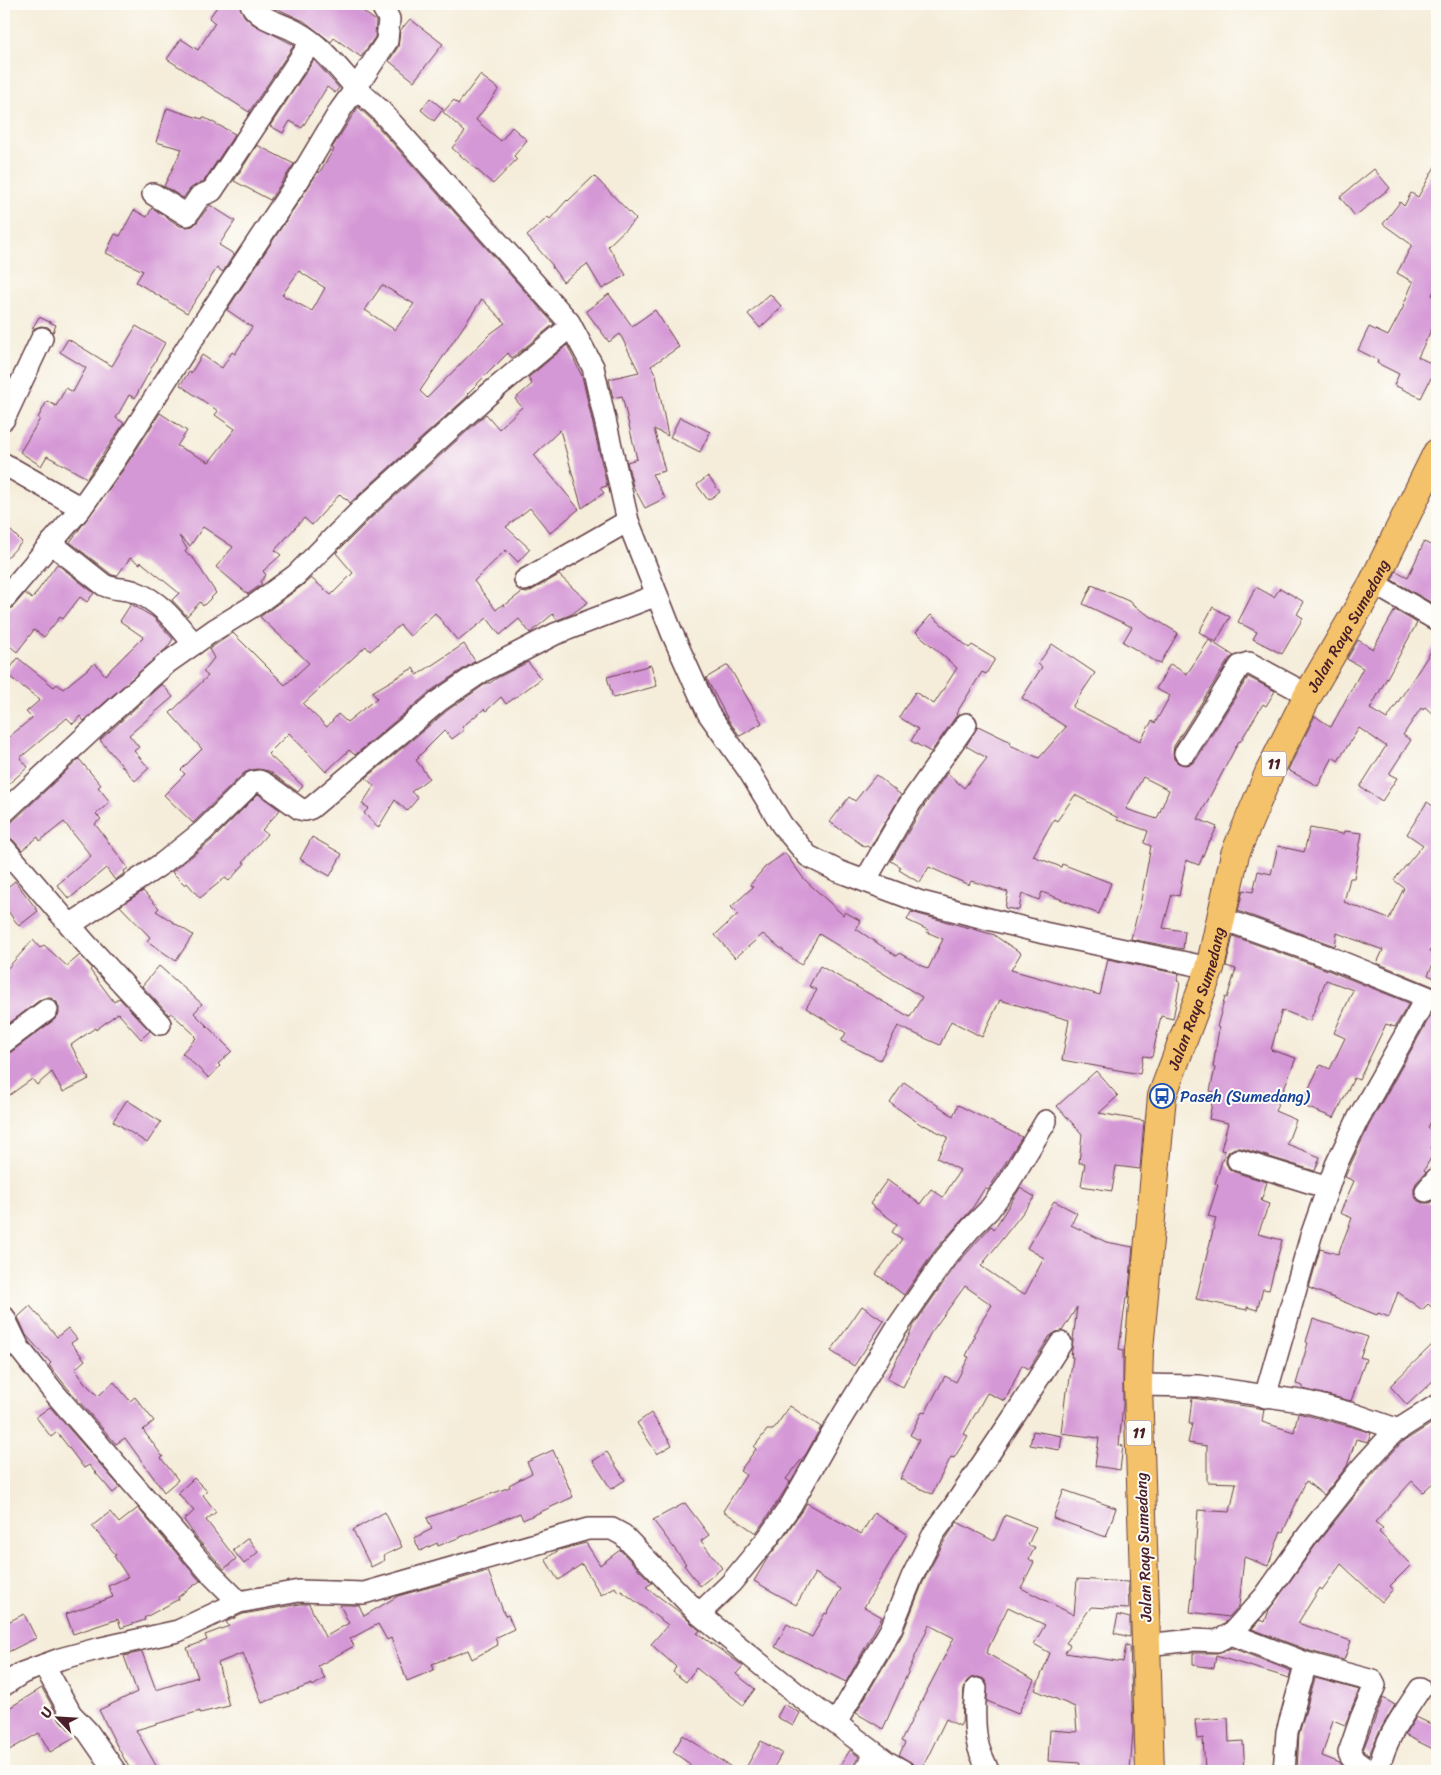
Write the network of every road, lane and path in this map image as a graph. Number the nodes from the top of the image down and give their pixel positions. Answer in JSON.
{"nodes":[{"id":1,"x":251,"y":4,"type":"edge"},
{"id":2,"x":381,"y":4,"type":"edge"},
{"id":3,"x":311,"y":42,"type":"junction"},
{"id":4,"x":356,"y":88,"type":"junction"},
{"id":5,"x":153,"y":194,"type":"dead end"},
{"id":6,"x":572,"y":326,"type":"junction"},
{"id":7,"x":42,"y":338,"type":"dead end"},
{"id":8,"x":4,"y":419,"type":"edge"},
{"id":9,"x":1437,"y":453,"type":"edge"},
{"id":10,"x":4,"y":464,"type":"edge"},
{"id":11,"x":81,"y":508,"type":"junction"},
{"id":12,"x":628,"y":521,"type":"junction"},
{"id":13,"x":52,"y":543,"type":"junction"},
{"id":14,"x":525,"y":580,"type":"dead end"},
{"id":15,"x":1373,"y":583,"type":"junction"},
{"id":16,"x":657,"y":595,"type":"junction"},
{"id":17,"x":4,"y":598,"type":"edge"},
{"id":18,"x":1437,"y":620,"type":"edge"},
{"id":19,"x":194,"y":644,"type":"junction"},
{"id":20,"x":1308,"y":695,"type":"junction"},
{"id":21,"x":966,"y":724,"type":"dead end"},
{"id":22,"x":1185,"y":753,"type":"dead end"},
{"id":23,"x":4,"y":812,"type":"edge"},
{"id":24,"x":4,"y":848,"type":"edge"},
{"id":25,"x":865,"y":881,"type":"junction"},
{"id":26,"x":1220,"y":918,"type":"junction"},
{"id":27,"x":70,"y":925,"type":"junction"},
{"id":28,"x":1210,"y":968,"type":"junction"},
{"id":29,"x":1432,"y":1000,"type":"edge"},
{"id":30,"x":47,"y":1010,"type":"dead end"},
{"id":31,"x":160,"y":1024,"type":"dead end"},
{"id":32,"x":4,"y":1042,"type":"edge"},
{"id":33,"x":1046,"y":1121,"type":"dead end"},
{"id":34,"x":1238,"y":1160,"type":"dead end"},
{"id":35,"x":1328,"y":1188,"type":"junction"},
{"id":36,"x":4,"y":1318,"type":"edge"},
{"id":37,"x":1061,"y":1343,"type":"dead end"},
{"id":38,"x":1138,"y":1386,"type":"junction"},
{"id":39,"x":1265,"y":1396,"type":"junction"},
{"id":40,"x":1437,"y":1404,"type":"edge"},
{"id":41,"x":1399,"y":1430,"type":"junction"},
{"id":42,"x":239,"y":1602,"type":"junction"},
{"id":43,"x":699,"y":1614,"type":"junction"},
{"id":44,"x":1231,"y":1634,"type":"junction"},
{"id":45,"x":1145,"y":1645,"type":"junction"},
{"id":46,"x":1306,"y":1663,"type":"junction"},
{"id":47,"x":44,"y":1665,"type":"junction"},
{"id":48,"x":4,"y":1686,"type":"edge"},
{"id":49,"x":976,"y":1689,"type":"dead end"},
{"id":50,"x":1420,"y":1689,"type":"dead end"},
{"id":51,"x":836,"y":1723,"type":"junction"},
{"id":52,"x":871,"y":1762,"type":"edge"},
{"id":53,"x":115,"y":1771,"type":"edge"},
{"id":54,"x":903,"y":1771,"type":"edge"},
{"id":55,"x":988,"y":1771,"type":"edge"},
{"id":56,"x":1150,"y":1771,"type":"edge"},
{"id":57,"x":1284,"y":1771,"type":"edge"},
{"id":58,"x":1370,"y":1771,"type":"edge"},
{"id":59,"x":1378,"y":1771,"type":"edge"}],
"edges":[{"from":1,"to":3,"type":"street"},
{"from":2,"to":4,"type":"street"},
{"from":3,"to":4,"type":"street"},
{"from":3,"to":5,"type":"street"},
{"from":4,"to":6,"type":"street"},
{"from":4,"to":11,"type":"street"},
{"from":6,"to":12,"type":"street"},
{"from":6,"to":19,"type":"street"},
{"from":7,"to":8,"type":"street"},
{"from":9,"to":15,"type":"highway","name":"Jalan Raya Sumedang","number":"11"},
{"from":10,"to":11,"type":"street"},
{"from":11,"to":13,"type":"street"},
{"from":12,"to":14,"type":"street"},
{"from":12,"to":16,"type":"street"},
{"from":13,"to":17,"type":"street"},
{"from":13,"to":19,"type":"street"},
{"from":15,"to":18,"type":"street"},
{"from":15,"to":20,"type":"highway","name":"Jalan Raya Sumedang","number":"11"},
{"from":16,"to":25,"type":"street"},
{"from":16,"to":27,"type":"street"},
{"from":19,"to":23,"type":"street"},
{"from":20,"to":22,"type":"street"},
{"from":20,"to":26,"type":"highway","name":"Jalan Raya Sumedang","number":"11"},
{"from":21,"to":25,"type":"street"},
{"from":24,"to":27,"type":"street"},
{"from":25,"to":28,"type":"street"},
{"from":26,"to":28,"type":"highway","name":"Jalan Raya Sumedang","number":"11"},
{"from":26,"to":29,"type":"street"},
{"from":27,"to":31,"type":"street"},
{"from":28,"to":38,"type":"highway","name":"Jalan Raya Sumedang","number":"11"},
{"from":29,"to":35,"type":"street"},
{"from":30,"to":32,"type":"street"},
{"from":33,"to":43,"type":"street"},
{"from":34,"to":35,"type":"street"},
{"from":35,"to":39,"type":"street"},
{"from":36,"to":42,"type":"street"},
{"from":37,"to":51,"type":"street"},
{"from":38,"to":39,"type":"street"},
{"from":38,"to":45,"type":"highway","name":"Jalan Raya Sumedang","number":"11"},
{"from":39,"to":41,"type":"street"},
{"from":40,"to":41,"type":"street"},
{"from":41,"to":44,"type":"street"},
{"from":42,"to":43,"type":"street"},
{"from":42,"to":47,"type":"street"},
{"from":43,"to":51,"type":"street"},
{"from":44,"to":45,"type":"street"},
{"from":44,"to":46,"type":"street"},
{"from":45,"to":56,"type":"highway","name":"Jalan Raya Sumedang","number":"11"},
{"from":46,"to":57,"type":"street"},
{"from":46,"to":58,"type":"street"},
{"from":47,"to":48,"type":"street"},
{"from":47,"to":53,"type":"street"},
{"from":49,"to":55,"type":"street"},
{"from":50,"to":59,"type":"street"},
{"from":51,"to":52,"type":"street"},
{"from":52,"to":54,"type":"street"}]}
